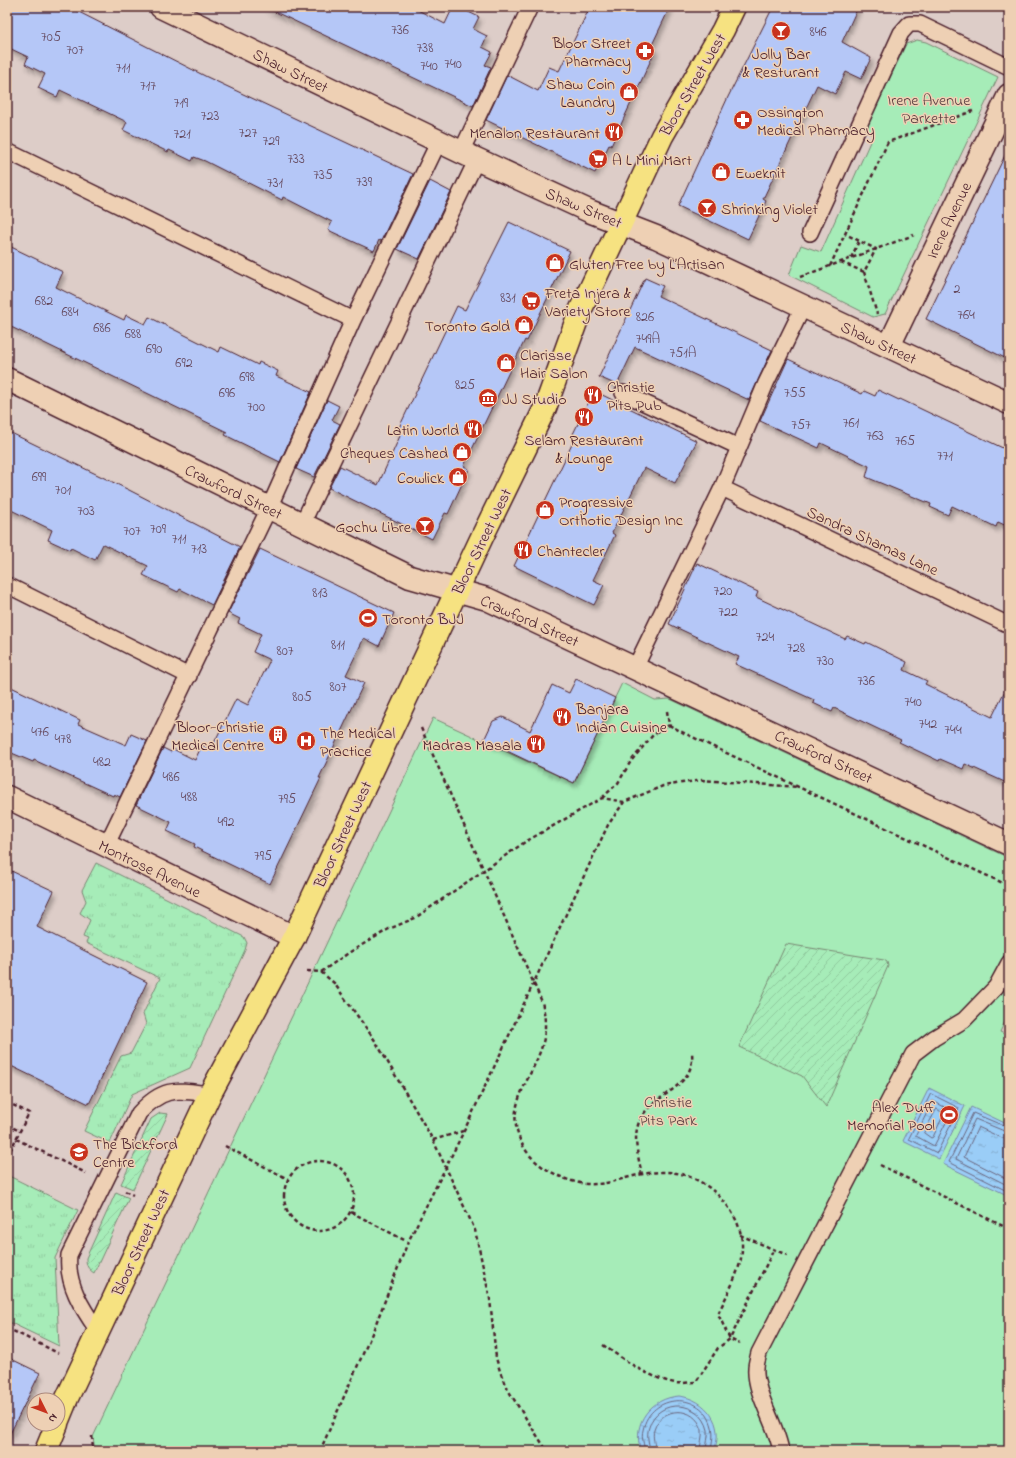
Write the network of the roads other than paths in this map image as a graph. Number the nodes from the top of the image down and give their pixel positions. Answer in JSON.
{"nodes":[{"id":1,"x":161,"y":7,"type":"edge"},
{"id":2,"x":530,"y":7,"type":"edge"},
{"id":3,"x":734,"y":7,"type":"edge"},
{"id":4,"x":1009,"y":67,"type":"edge"},
{"id":5,"x":1006,"y":109,"type":"edge"},
{"id":6,"x":439,"y":141,"type":"junction"},
{"id":7,"x":7,"y":151,"type":"edge"},
{"id":8,"x":469,"y":156,"type":"junction"},
{"id":9,"x":621,"y":224,"type":"junction"},
{"id":10,"x":810,"y":232,"type":"dead end"},
{"id":11,"x":803,"y":307,"type":"junction"},
{"id":12,"x":353,"y":320,"type":"junction"},
{"id":13,"x":889,"y":346,"type":"junction"},
{"id":14,"x":7,"y":379,"type":"edge"},
{"id":15,"x":623,"y":393,"type":"dead end"},
{"id":16,"x":1009,"y":403,"type":"edge"},
{"id":17,"x":739,"y":447,"type":"junction"},
{"id":18,"x":722,"y":488,"type":"junction"},
{"id":19,"x":269,"y":508,"type":"junction"},
{"id":20,"x":302,"y":524,"type":"junction"},
{"id":21,"x":7,"y":585,"type":"edge"},
{"id":22,"x":457,"y":590,"type":"junction"},
{"id":23,"x":1009,"y":625,"type":"edge"},
{"id":24,"x":635,"y":668,"type":"junction"},
{"id":25,"x":189,"y":676,"type":"junction"},
{"id":26,"x":7,"y":797,"type":"edge"},
{"id":27,"x":1009,"y":844,"type":"edge"},
{"id":28,"x":106,"y":846,"type":"junction"},
{"id":29,"x":294,"y":937,"type":"junction"},
{"id":30,"x":1009,"y":963,"type":"edge"},
{"id":31,"x":210,"y":1094,"type":"junction"},
{"id":32,"x":98,"y":1331,"type":"junction"},
{"id":33,"x":66,"y":1402,"type":"edge"},
{"id":34,"x":53,"y":1432,"type":"edge"},
{"id":35,"x":46,"y":1451,"type":"edge"},
{"id":36,"x":781,"y":1451,"type":"edge"}],
"edges":[{"from":1,"to":6,"type":"street","name":"Shaw Street"},
{"from":2,"to":8,"type":"lane"},
{"from":3,"to":9,"type":"main road","name":"Bloor Street West"},
{"from":4,"to":10,"type":"lane"},
{"from":5,"to":13,"type":"street","name":"Irene Avenue"},
{"from":6,"to":8,"type":"street","name":"Shaw Street"},
{"from":6,"to":12,"type":"lane"},
{"from":7,"to":12,"type":"lane"},
{"from":8,"to":9,"type":"street","name":"Shaw Street"},
{"from":8,"to":20,"type":"lane"},
{"from":9,"to":11,"type":"street","name":"Shaw Street"},
{"from":9,"to":22,"type":"main road","name":"Bloor Street West"},
{"from":11,"to":13,"type":"street","name":"Shaw Street"},
{"from":11,"to":17,"type":"lane"},
{"from":12,"to":19,"type":"lane"},
{"from":13,"to":16,"type":"street","name":"Shaw Street"},
{"from":14,"to":19,"type":"street","name":"Crawford Street"},
{"from":15,"to":17,"type":"lane"},
{"from":17,"to":18,"type":"lane"},
{"from":18,"to":23,"type":"lane","name":"Sandra Shamas Lane"},
{"from":18,"to":24,"type":"lane"},
{"from":19,"to":20,"type":"street","name":"Crawford Street"},
{"from":19,"to":25,"type":"lane"},
{"from":20,"to":22,"type":"street","name":"Crawford Street"},
{"from":21,"to":25,"type":"lane"},
{"from":22,"to":24,"type":"street","name":"Crawford Street"},
{"from":22,"to":29,"type":"main road","name":"Bloor Street West"},
{"from":24,"to":27,"type":"street","name":"Crawford Street"},
{"from":25,"to":28,"type":"lane"},
{"from":26,"to":28,"type":"street","name":"Montrose Avenue"},
{"from":28,"to":29,"type":"street","name":"Montrose Avenue"},
{"from":29,"to":31,"type":"main road","name":"Bloor Street West"},
{"from":30,"to":36,"type":"lane"},
{"from":31,"to":32,"type":"main road","name":"Bloor Street West"},
{"from":31,"to":32,"type":"lane"},
{"from":32,"to":33,"type":"main road","name":"Bloor Street West"},
{"from":34,"to":35,"type":"main road"}]}
